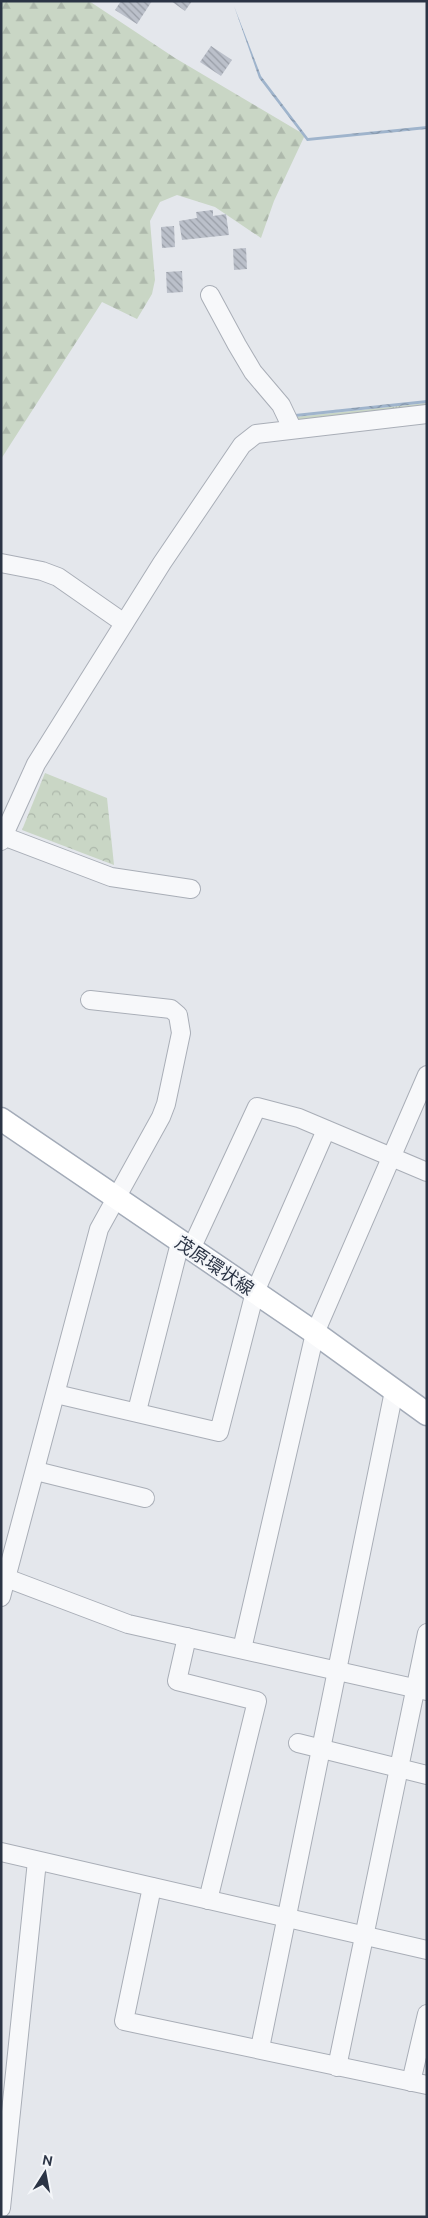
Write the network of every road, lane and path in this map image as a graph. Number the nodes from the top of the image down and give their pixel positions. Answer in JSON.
{"nodes":[{"id":1,"x":210,"y":295,"type":"dead end"},
{"id":2,"x":427,"y":414,"type":"edge"},
{"id":3,"x":292,"y":428,"type":"junction"},
{"id":4,"x":1,"y":563,"type":"edge"},
{"id":5,"x":124,"y":623,"type":"junction"},
{"id":6,"x":2,"y":838,"type":"edge"},
{"id":7,"x":191,"y":889,"type":"dead end"},
{"id":8,"x":90,"y":1000,"type":"dead end"},
{"id":9,"x":427,"y":1075,"type":"edge"},
{"id":10,"x":1,"y":1119,"type":"edge"},
{"id":11,"x":326,"y":1130,"type":"junction"},
{"id":12,"x":393,"y":1156,"type":"junction"},
{"id":13,"x":427,"y":1172,"type":"edge"},
{"id":14,"x":117,"y":1196,"type":"junction"},
{"id":15,"x":185,"y":1246,"type":"junction"},
{"id":16,"x":255,"y":1292,"type":"junction"},
{"id":17,"x":315,"y":1333,"type":"junction"},
{"id":18,"x":394,"y":1391,"type":"junction"},
{"id":19,"x":56,"y":1394,"type":"junction"},
{"id":20,"x":137,"y":1411,"type":"junction"},
{"id":21,"x":427,"y":1414,"type":"edge"},
{"id":22,"x":36,"y":1471,"type":"junction"},
{"id":23,"x":145,"y":1498,"type":"dead end"},
{"id":24,"x":3,"y":1577,"type":"edge"},
{"id":25,"x":1,"y":1597,"type":"edge"},
{"id":26,"x":427,"y":1633,"type":"edge"},
{"id":27,"x":187,"y":1637,"type":"junction"},
{"id":28,"x":242,"y":1649,"type":"junction"},
{"id":29,"x":337,"y":1671,"type":"junction"},
{"id":30,"x":421,"y":1690,"type":"edge"},
{"id":31,"x":298,"y":1743,"type":"dead end"},
{"id":32,"x":321,"y":1750,"type":"junction"},
{"id":33,"x":399,"y":1768,"type":"junction"},
{"id":34,"x":427,"y":1775,"type":"edge"},
{"id":35,"x":1,"y":1852,"type":"edge"},
{"id":36,"x":37,"y":1861,"type":"junction"},
{"id":37,"x":152,"y":1887,"type":"junction"},
{"id":38,"x":208,"y":1900,"type":"junction"},
{"id":39,"x":287,"y":1918,"type":"junction"},
{"id":40,"x":364,"y":1936,"type":"junction"},
{"id":41,"x":427,"y":1950,"type":"edge"},
{"id":42,"x":427,"y":2014,"type":"edge"},
{"id":43,"x":260,"y":2048,"type":"junction"},
{"id":44,"x":337,"y":2067,"type":"junction"},
{"id":45,"x":419,"y":2084,"type":"edge"},
{"id":46,"x":1,"y":2208,"type":"edge"}],
"edges":[{"from":1,"to":3,"type":"street"},
{"from":2,"to":3,"type":"street"},
{"from":3,"to":5,"type":"street"},
{"from":4,"to":5,"type":"street"},
{"from":5,"to":6,"type":"street"},
{"from":6,"to":7,"type":"street"},
{"from":8,"to":14,"type":"street"},
{"from":9,"to":12,"type":"street"},
{"from":10,"to":14,"type":"main road","name":"茂原環状線"},
{"from":11,"to":12,"type":"street"},
{"from":11,"to":15,"type":"street"},
{"from":11,"to":16,"type":"street"},
{"from":12,"to":13,"type":"street"},
{"from":12,"to":17,"type":"street"},
{"from":14,"to":15,"type":"main road","name":"茂原環状線"},
{"from":14,"to":19,"type":"street"},
{"from":15,"to":16,"type":"main road","name":"茂原環状線"},
{"from":15,"to":20,"type":"street"},
{"from":16,"to":17,"type":"main road","name":"茂原環状線"},
{"from":16,"to":20,"type":"street"},
{"from":17,"to":18,"type":"main road","name":"茂原環状線"},
{"from":17,"to":28,"type":"street"},
{"from":18,"to":21,"type":"main road","name":"茂原環状線"},
{"from":18,"to":29,"type":"street"},
{"from":19,"to":20,"type":"street"},
{"from":19,"to":22,"type":"street"},
{"from":22,"to":23,"type":"street"},
{"from":22,"to":24,"type":"street"},
{"from":24,"to":25,"type":"street"},
{"from":24,"to":27,"type":"street"},
{"from":26,"to":30,"type":"street"},
{"from":27,"to":28,"type":"street"},
{"from":27,"to":38,"type":"street"},
{"from":28,"to":29,"type":"street"},
{"from":29,"to":30,"type":"street"},
{"from":29,"to":32,"type":"street"},
{"from":30,"to":33,"type":"street"},
{"from":31,"to":32,"type":"street"},
{"from":32,"to":33,"type":"street"},
{"from":32,"to":39,"type":"street"},
{"from":33,"to":34,"type":"street"},
{"from":33,"to":40,"type":"street"},
{"from":35,"to":36,"type":"street"},
{"from":36,"to":37,"type":"street"},
{"from":36,"to":46,"type":"street"},
{"from":37,"to":38,"type":"street"},
{"from":37,"to":43,"type":"street"},
{"from":38,"to":39,"type":"street"},
{"from":39,"to":40,"type":"street"},
{"from":39,"to":43,"type":"street"},
{"from":40,"to":41,"type":"street"},
{"from":40,"to":44,"type":"street"},
{"from":42,"to":45,"type":"street"},
{"from":43,"to":44,"type":"street"},
{"from":44,"to":45,"type":"street"}]}
